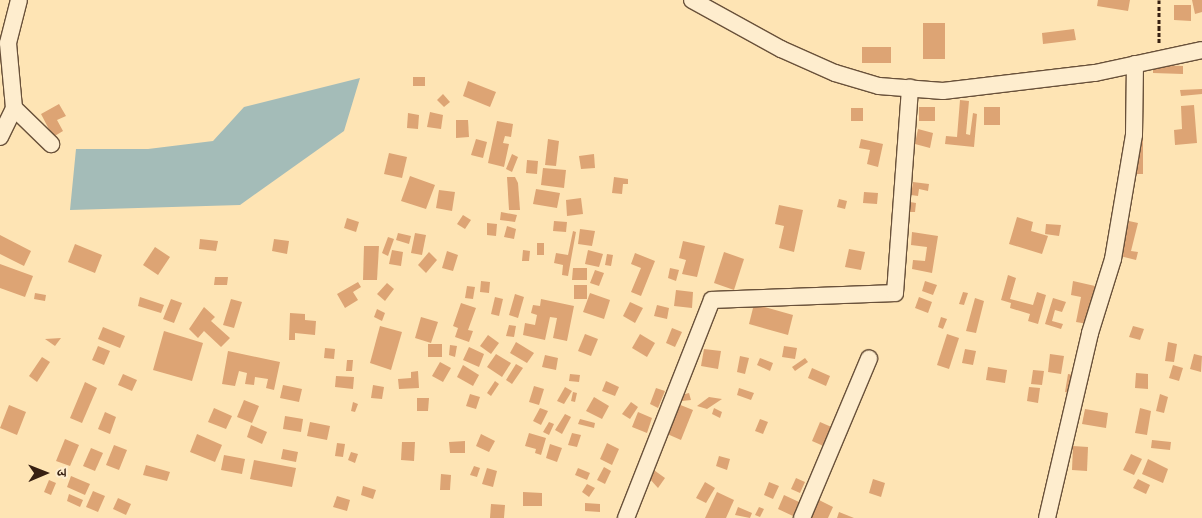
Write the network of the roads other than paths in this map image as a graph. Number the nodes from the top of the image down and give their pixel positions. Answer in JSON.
{"nodes":[{"id":1,"x":19,"y":0,"type":"edge"},
{"id":2,"x":692,"y":0,"type":"edge"},
{"id":3,"x":1202,"y":50,"type":"edge"},
{"id":4,"x":1135,"y":64,"type":"junction"},
{"id":5,"x":910,"y":88,"type":"junction"},
{"id":6,"x":14,"y":108,"type":"junction"},
{"id":7,"x":0,"y":137,"type":"edge"},
{"id":8,"x":51,"y":144,"type":"dead end"},
{"id":9,"x":869,"y":359,"type":"dead end"},
{"id":10,"x":626,"y":518,"type":"edge"},
{"id":11,"x":802,"y":518,"type":"edge"},
{"id":12,"x":1047,"y":518,"type":"edge"}],
"edges":[{"from":1,"to":6,"type":"street"},
{"from":2,"to":5,"type":"street"},
{"from":3,"to":4,"type":"street"},
{"from":4,"to":5,"type":"street"},
{"from":4,"to":12,"type":"street"},
{"from":5,"to":10,"type":"street"},
{"from":6,"to":7,"type":"street"},
{"from":6,"to":8,"type":"street"},
{"from":9,"to":11,"type":"street"}]}
